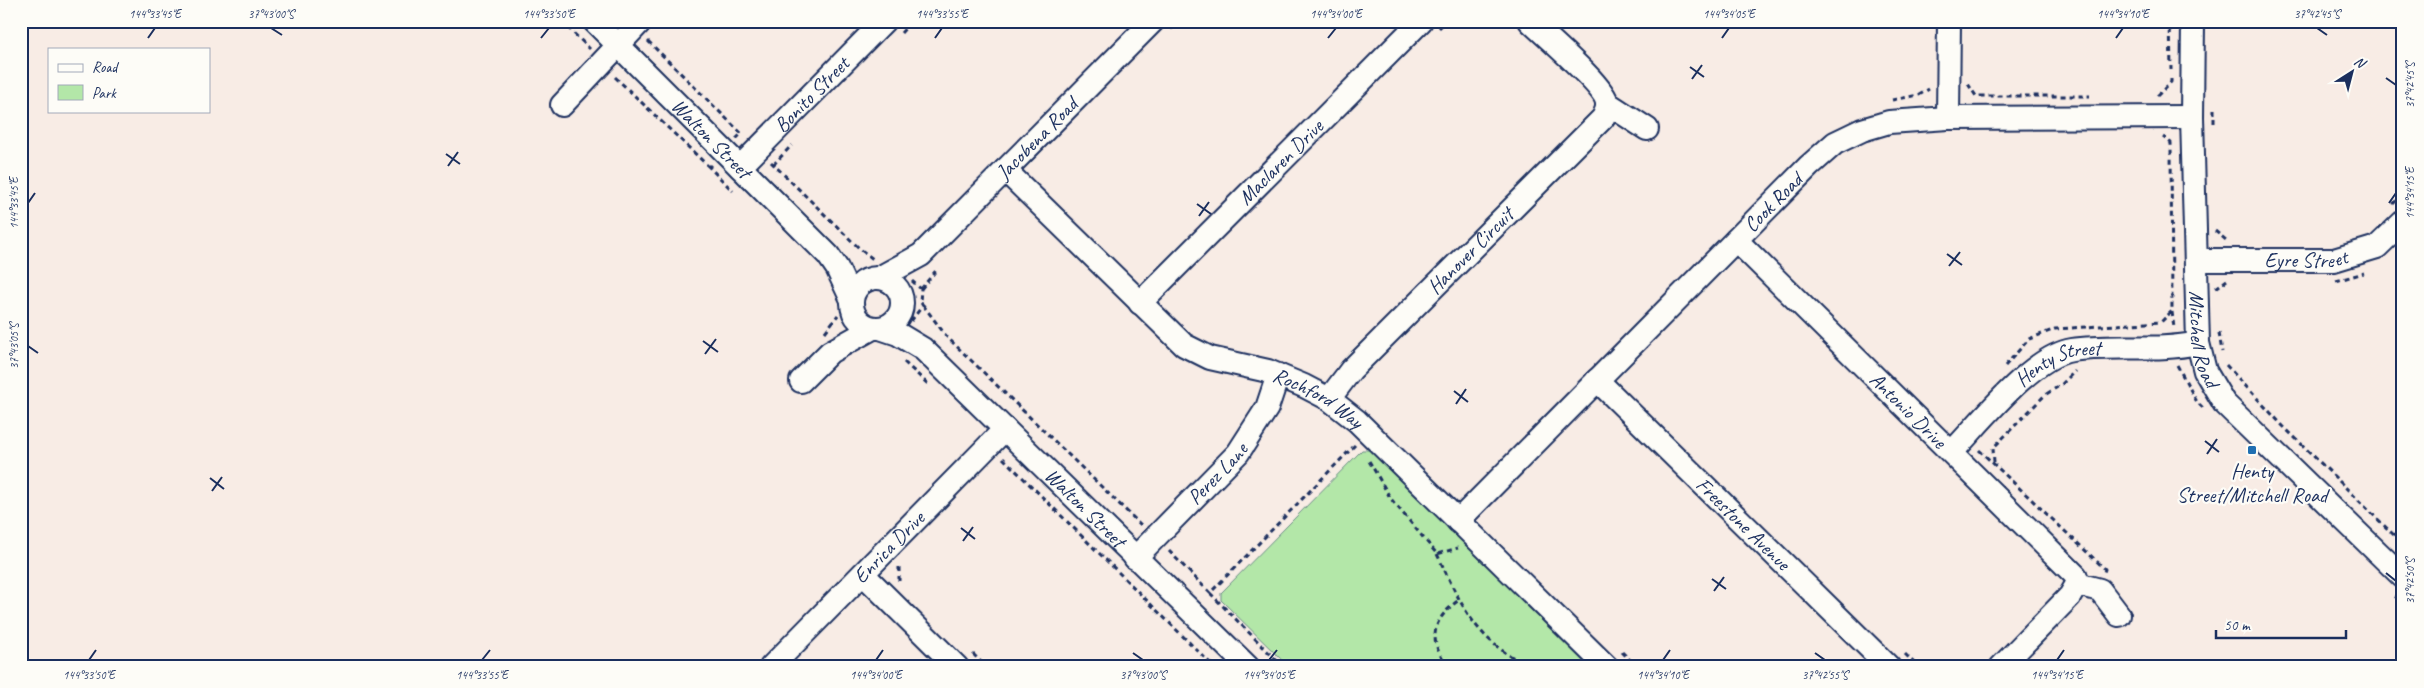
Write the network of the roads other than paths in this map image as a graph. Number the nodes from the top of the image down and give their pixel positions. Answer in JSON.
{"nodes":[{"id":1,"x":594,"y":21,"type":"edge"},
{"id":2,"x":884,"y":21,"type":"edge"},
{"id":3,"x":1153,"y":21,"type":"edge"},
{"id":4,"x":1420,"y":21,"type":"edge"},
{"id":5,"x":1948,"y":21,"type":"edge"},
{"id":6,"x":2192,"y":21,"type":"edge"},
{"id":7,"x":1521,"y":24,"type":"edge"},
{"id":8,"x":638,"y":25,"type":"edge"},
{"id":9,"x":618,"y":45,"type":"junction"},
{"id":10,"x":1607,"y":102,"type":"junction"},
{"id":11,"x":562,"y":105,"type":"dead end"},
{"id":12,"x":2192,"y":117,"type":"junction"},
{"id":13,"x":1948,"y":118,"type":"junction"},
{"id":14,"x":1647,"y":129,"type":"dead end"},
{"id":15,"x":740,"y":167,"type":"junction"},
{"id":16,"x":1005,"y":170,"type":"junction"},
{"id":17,"x":2396,"y":215,"type":"edge"},
{"id":18,"x":1736,"y":240,"type":"junction"},
{"id":19,"x":828,"y":255,"type":"junction"},
{"id":20,"x":2205,"y":260,"type":"junction"},
{"id":21,"x":892,"y":301,"type":"junction"},
{"id":22,"x":852,"y":303,"type":"junction"},
{"id":23,"x":1140,"y":303,"type":"junction"},
{"id":24,"x":2198,"y":343,"type":"junction"},
{"id":25,"x":830,"y":352,"type":"junction"},
{"id":26,"x":1278,"y":375,"type":"junction"},
{"id":27,"x":1597,"y":380,"type":"junction"},
{"id":28,"x":801,"y":381,"type":"dead end"},
{"id":29,"x":1329,"y":399,"type":"junction"},
{"id":30,"x":1005,"y":430,"type":"junction"},
{"id":31,"x":1952,"y":452,"type":"junction"},
{"id":32,"x":1458,"y":521,"type":"junction"},
{"id":33,"x":1135,"y":558,"type":"junction"},
{"id":34,"x":863,"y":574,"type":"junction"},
{"id":35,"x":2398,"y":577,"type":"edge"},
{"id":36,"x":2077,"y":584,"type":"junction"},
{"id":37,"x":2119,"y":615,"type":"dead end"},
{"id":38,"x":962,"y":657,"type":"edge"},
{"id":39,"x":1895,"y":659,"type":"edge"},
{"id":40,"x":771,"y":667,"type":"edge"},
{"id":41,"x":1248,"y":667,"type":"edge"},
{"id":42,"x":1607,"y":667,"type":"edge"},
{"id":43,"x":2001,"y":667,"type":"edge"}],
"edges":[{"from":1,"to":9,"type":"street","name":"Walton Street"},
{"from":2,"to":15,"type":"street","name":"Bonito Street"},
{"from":3,"to":16,"type":"street","name":"Jacobena Road"},
{"from":4,"to":23,"type":"street","name":"Maclaren Drive"},
{"from":5,"to":13,"type":"street"},
{"from":6,"to":12,"type":"street","name":"Mitchell Road"},
{"from":7,"to":10,"type":"street"},
{"from":8,"to":9,"type":"street"},
{"from":9,"to":11,"type":"street"},
{"from":9,"to":15,"type":"street","name":"Walton Street"},
{"from":10,"to":14,"type":"street"},
{"from":10,"to":29,"type":"street","name":"Hanover Circuit"},
{"from":12,"to":13,"type":"street","name":"Cook Road"},
{"from":12,"to":20,"type":"street","name":"Mitchell Road"},
{"from":13,"to":18,"type":"street","name":"Cook Road"},
{"from":15,"to":19,"type":"street","name":"Walton Street"},
{"from":16,"to":21,"type":"street","name":"Jacobena Road"},
{"from":16,"to":23,"type":"street","name":"Rochford Way"},
{"from":17,"to":20,"type":"street","name":"Eyre Street"},
{"from":18,"to":27,"type":"street","name":"Cook Road"},
{"from":18,"to":31,"type":"street","name":"Antonio Drive"},
{"from":19,"to":21,"type":"street","name":"Walton Street"},
{"from":19,"to":22,"type":"street","name":"Walton Street"},
{"from":20,"to":24,"type":"street","name":"Mitchell Road"},
{"from":21,"to":22,"type":"street"},
{"from":21,"to":22,"type":"street","name":"Walton Street"},
{"from":21,"to":25,"type":"street"},
{"from":21,"to":30,"type":"street","name":"Walton Street"},
{"from":22,"to":25,"type":"street"},
{"from":23,"to":26,"type":"street","name":"Rochford Way"},
{"from":24,"to":31,"type":"street","name":"Henty Street"},
{"from":24,"to":35,"type":"street","name":"Mitchell Road"},
{"from":25,"to":28,"type":"street"},
{"from":26,"to":29,"type":"street","name":"Rochford Way"},
{"from":26,"to":33,"type":"street","name":"Perez Lane"},
{"from":27,"to":32,"type":"street","name":"Cook Road"},
{"from":27,"to":39,"type":"street","name":"Freestone Avenue"},
{"from":29,"to":32,"type":"street","name":"Rochford Way"},
{"from":30,"to":33,"type":"street","name":"Walton Street"},
{"from":30,"to":34,"type":"street","name":"Enrica Drive"},
{"from":31,"to":36,"type":"street","name":"Antonio Drive"},
{"from":32,"to":42,"type":"street","name":"Rochford Way"},
{"from":33,"to":41,"type":"street","name":"Walton Street"},
{"from":34,"to":38,"type":"street"},
{"from":34,"to":40,"type":"street","name":"Enrica Drive"},
{"from":36,"to":37,"type":"street"},
{"from":36,"to":43,"type":"street"}]}
